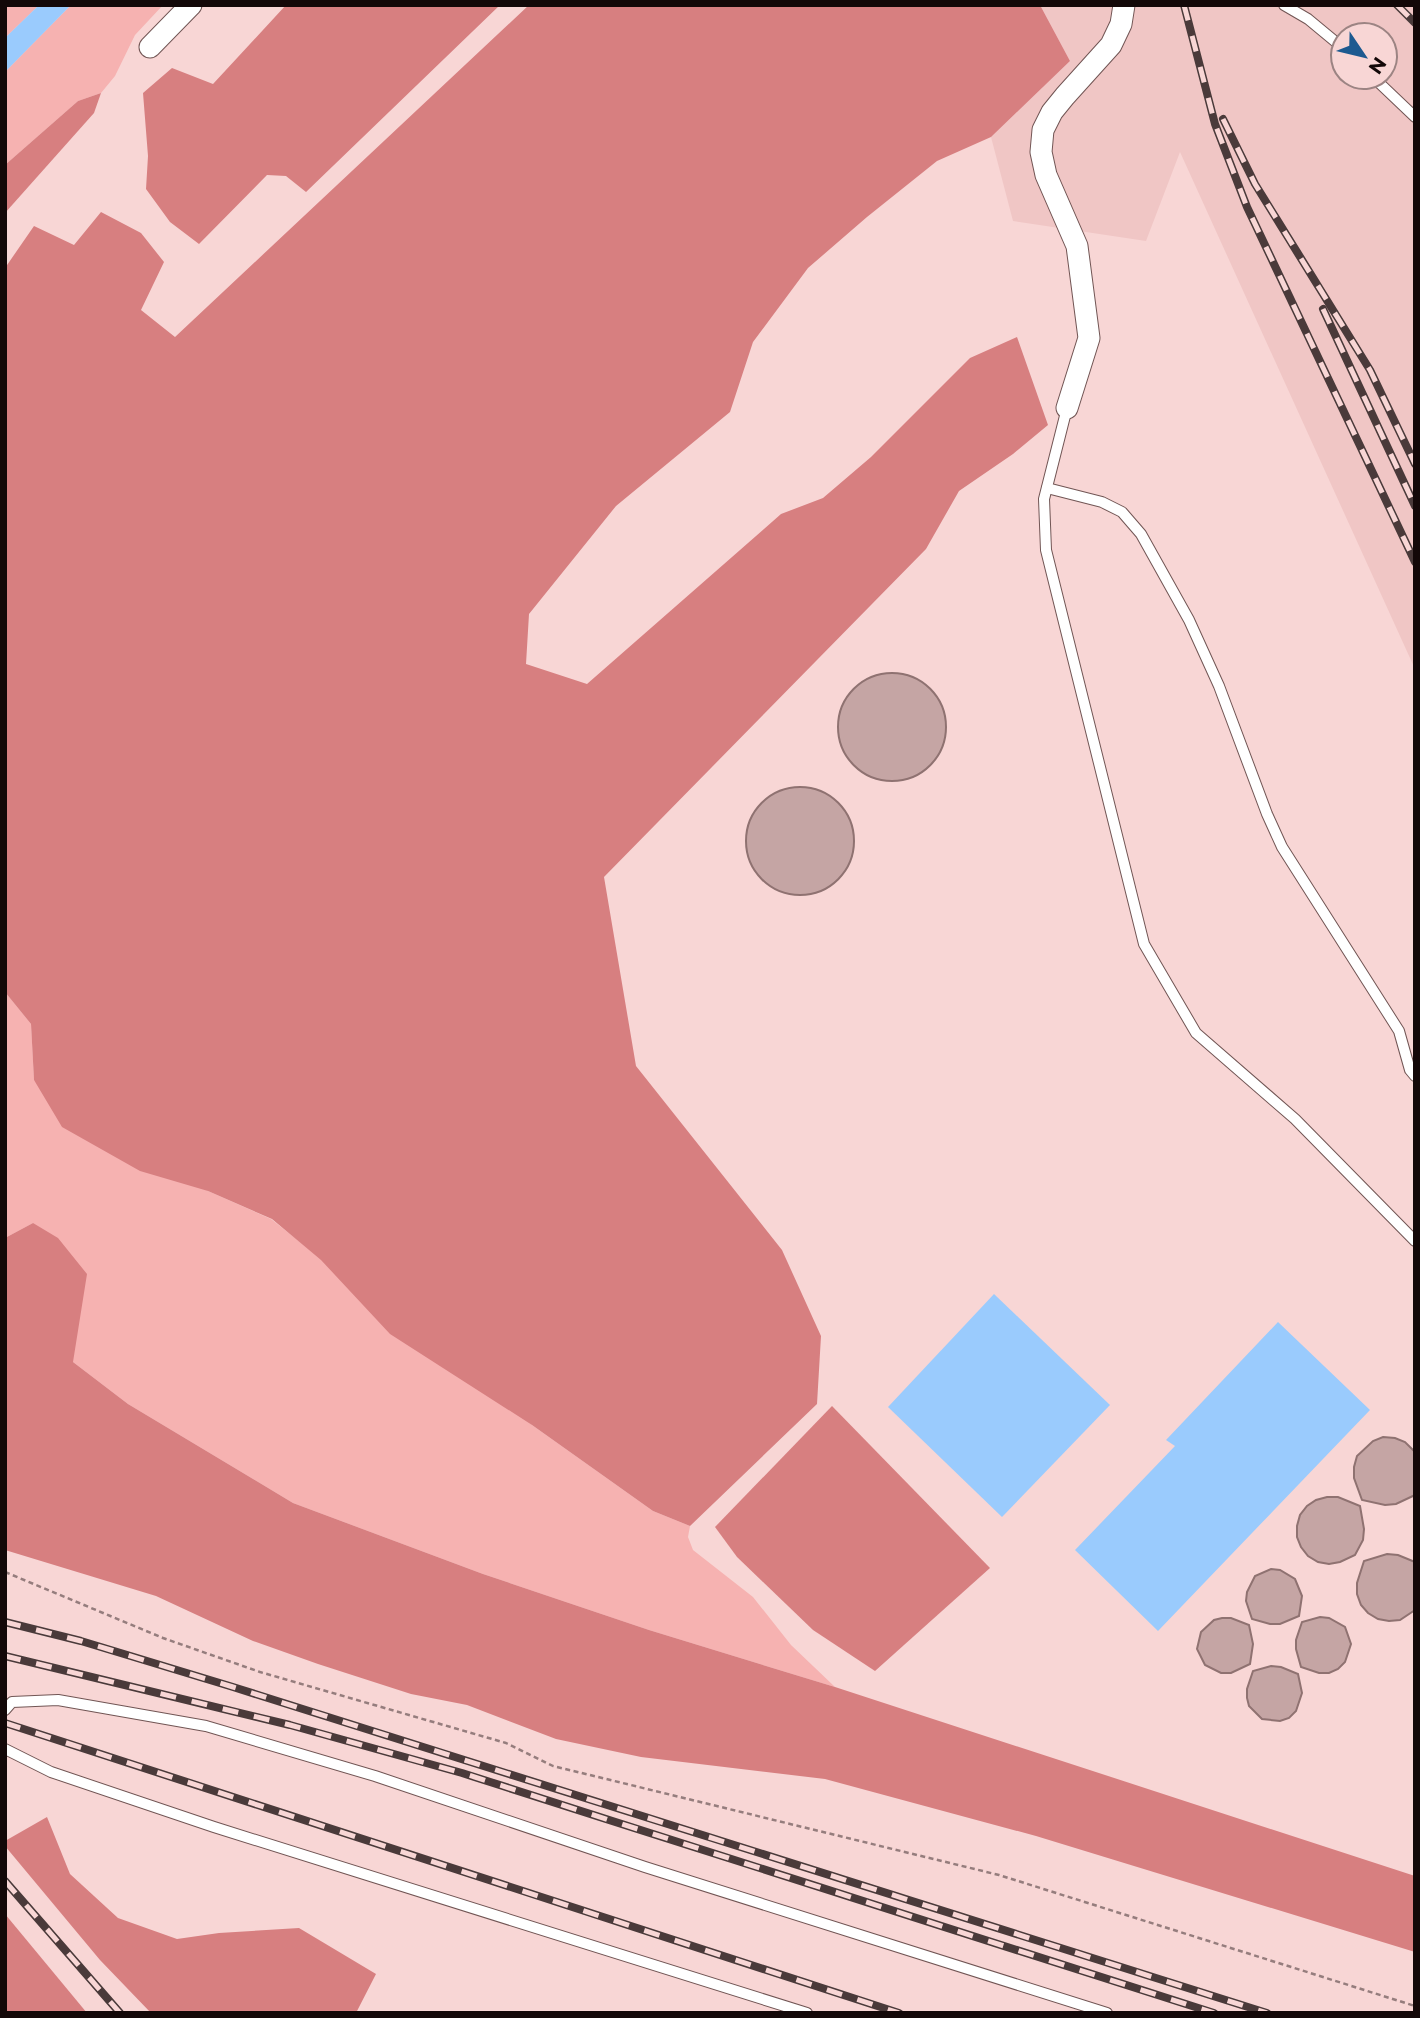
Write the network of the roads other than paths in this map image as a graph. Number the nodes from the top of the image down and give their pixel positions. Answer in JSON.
{"nodes":[{"id":1,"x":191,"y":5,"type":"edge"},
{"id":2,"x":1124,"y":5,"type":"edge"},
{"id":3,"x":1284,"y":5,"type":"edge"},
{"id":4,"x":1329,"y":36,"type":"edge"},
{"id":5,"x":150,"y":47,"type":"dead end"},
{"id":6,"x":1388,"y":91,"type":"edge"},
{"id":7,"x":1415,"y":117,"type":"edge"},
{"id":8,"x":1066,"y":408,"type":"joint"},
{"id":9,"x":1047,"y":488,"type":"junction"},
{"id":10,"x":1415,"y":1076,"type":"edge"},
{"id":11,"x":1415,"y":1241,"type":"edge"},
{"id":12,"x":5,"y":1710,"type":"edge"},
{"id":13,"x":5,"y":1749,"type":"edge"},
{"id":14,"x":807,"y":2013,"type":"edge"},
{"id":15,"x":1107,"y":2013,"type":"edge"}],
"edges":[{"from":1,"to":5,"type":"street"},
{"from":2,"to":8,"type":"street"},
{"from":3,"to":4,"type":"lane"},
{"from":6,"to":7,"type":"lane"},
{"from":8,"to":9,"type":"lane"},
{"from":9,"to":10,"type":"lane"},
{"from":9,"to":11,"type":"lane"},
{"from":12,"to":15,"type":"lane"},
{"from":13,"to":14,"type":"lane"}]}
